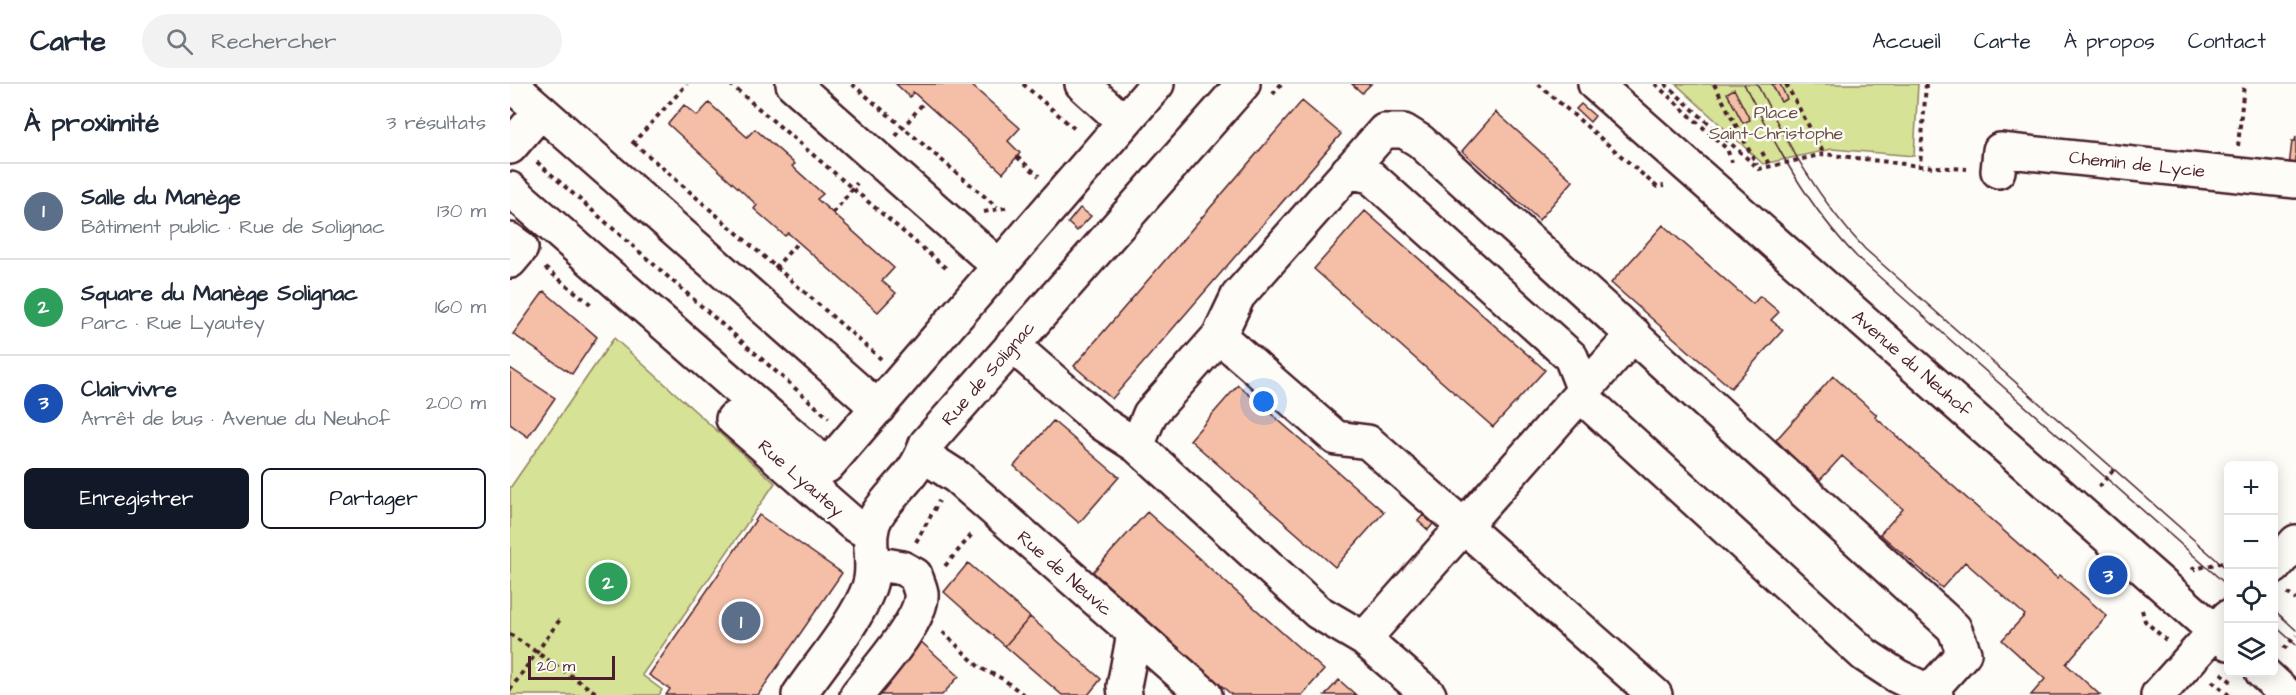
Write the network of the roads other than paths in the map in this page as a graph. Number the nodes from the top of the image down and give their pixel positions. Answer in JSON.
{"nodes":[{"id":1,"x":510,"y":84,"type":"edge"},
{"id":2,"x":793,"y":84,"type":"edge"},
{"id":3,"x":1082,"y":84,"type":"edge"},
{"id":4,"x":1157,"y":84,"type":"edge"},
{"id":5,"x":1243,"y":84,"type":"edge"},
{"id":6,"x":1594,"y":84,"type":"edge"},
{"id":7,"x":541,"y":111,"type":"junction"},
{"id":8,"x":1125,"y":122,"type":"junction"},
{"id":9,"x":522,"y":154,"type":"edge"},
{"id":10,"x":1348,"y":171,"type":"junction"},
{"id":11,"x":1998,"y":171,"type":"road end"},
{"id":12,"x":2296,"y":182,"type":"edge"},
{"id":13,"x":510,"y":189,"type":"edge"},
{"id":14,"x":1000,"y":267,"type":"junction"},
{"id":15,"x":1634,"y":334,"type":"junction"},
{"id":16,"x":1219,"y":336,"type":"junction"},
{"id":17,"x":1012,"y":345,"type":"junction"},
{"id":18,"x":1582,"y":392,"type":"junction"},
{"id":19,"x":878,"y":408,"type":"junction"},
{"id":20,"x":733,"y":419,"type":"dead end"},
{"id":21,"x":1137,"y":446,"type":"junction"},
{"id":22,"x":923,"y":455,"type":"junction"},
{"id":23,"x":1464,"y":526,"type":"junction"},
{"id":24,"x":2296,"y":542,"type":"edge"},
{"id":25,"x":872,"y":549,"type":"junction"},
{"id":26,"x":2278,"y":562,"type":"edge"},
{"id":27,"x":2224,"y":630,"type":"edge"},
{"id":28,"x":1134,"y":634,"type":"junction"},
{"id":29,"x":1364,"y":639,"type":"junction"},
{"id":30,"x":2267,"y":677,"type":"edge"},
{"id":31,"x":1931,"y":693,"type":"edge"},
{"id":32,"x":799,"y":695,"type":"edge"},
{"id":33,"x":857,"y":695,"type":"edge"},
{"id":34,"x":1125,"y":695,"type":"edge"},
{"id":35,"x":1205,"y":695,"type":"edge"},
{"id":36,"x":1429,"y":695,"type":"edge"},
{"id":37,"x":1655,"y":695,"type":"edge"},
{"id":38,"x":2158,"y":695,"type":"edge"},
{"id":39,"x":2287,"y":695,"type":"edge"}],
"edges":[{"from":1,"to":7,"type":"street"},
{"from":2,"to":14,"type":"street"},
{"from":3,"to":8,"type":"street"},
{"from":4,"to":8,"type":"street"},
{"from":5,"to":17,"type":"street","name":"Rue de Solignac"},
{"from":6,"to":27,"type":"street","name":"Avenue du Neuhof"},
{"from":7,"to":9,"type":"street"},
{"from":7,"to":19,"type":"street"},
{"from":8,"to":14,"type":"street"},
{"from":10,"to":15,"type":"street"},
{"from":10,"to":16,"type":"street"},
{"from":10,"to":18,"type":"street"},
{"from":11,"to":12,"type":"street","name":"Chemin de Lycie"},
{"from":13,"to":19,"type":"street"},
{"from":14,"to":19,"type":"street"},
{"from":15,"to":18,"type":"street"},
{"from":15,"to":31,"type":"street"},
{"from":16,"to":21,"type":"street"},
{"from":16,"to":23,"type":"street"},
{"from":17,"to":21,"type":"street"},
{"from":17,"to":22,"type":"street","name":"Rue de Solignac"},
{"from":18,"to":23,"type":"street"},
{"from":18,"to":31,"type":"street"},
{"from":20,"to":25,"type":"street","name":"Rue Lyautey"},
{"from":21,"to":29,"type":"street"},
{"from":22,"to":25,"type":"street","name":"Rue de Solignac"},
{"from":22,"to":28,"type":"street","name":"Rue de Neuvic"},
{"from":23,"to":29,"type":"street"},
{"from":23,"to":37,"type":"street"},
{"from":24,"to":26,"type":"street"},
{"from":25,"to":32,"type":"street","name":"Rue de Solignac"},
{"from":25,"to":33,"type":"street"},
{"from":27,"to":38,"type":"street"},
{"from":28,"to":34,"type":"street"},
{"from":28,"to":35,"type":"street","name":"Rue de Neuvic"},
{"from":29,"to":36,"type":"street"},
{"from":30,"to":39,"type":"street"}]}
